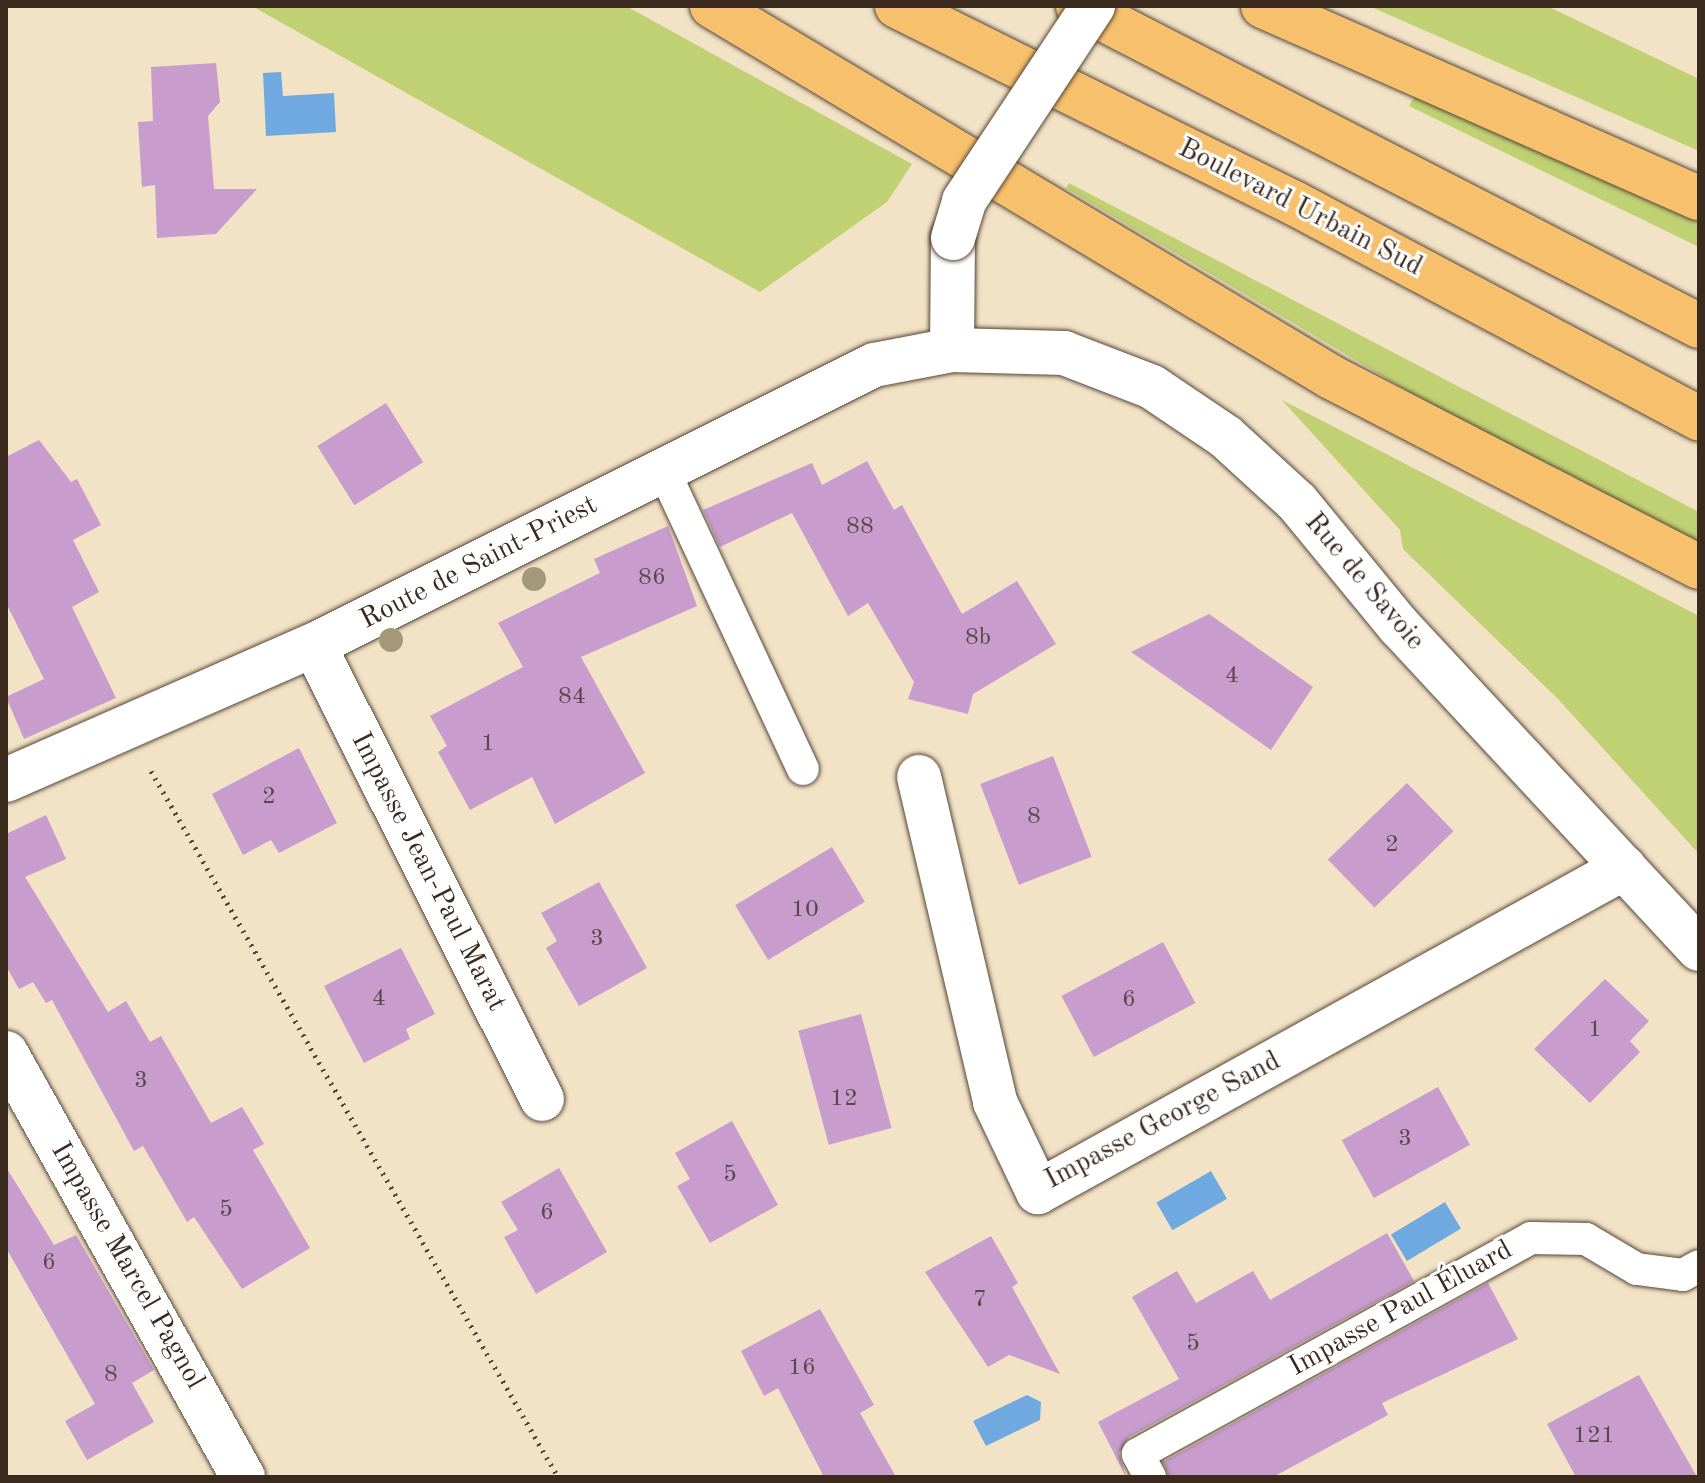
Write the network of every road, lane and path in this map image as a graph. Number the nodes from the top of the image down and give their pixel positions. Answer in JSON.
{"nodes":[{"id":1,"x":712,"y":6,"type":"edge"},
{"id":2,"x":897,"y":6,"type":"edge"},
{"id":3,"x":1078,"y":6,"type":"edge"},
{"id":4,"x":1093,"y":6,"type":"edge"},
{"id":5,"x":1263,"y":6,"type":"edge"},
{"id":6,"x":1699,"y":198,"type":"edge"},
{"id":7,"x":1699,"y":326,"type":"edge"},
{"id":8,"x":952,"y":350,"type":"junction"},
{"id":9,"x":1699,"y":418,"type":"edge"},
{"id":10,"x":663,"y":469,"type":"junction"},
{"id":11,"x":1699,"y":567,"type":"edge"},
{"id":12,"x":314,"y":645,"type":"junction"},
{"id":13,"x":129,"y":731,"type":"junction"},
{"id":14,"x":803,"y":769,"type":"dead end"},
{"id":15,"x":919,"y":777,"type":"dead end"},
{"id":16,"x":6,"y":780,"type":"edge"},
{"id":17,"x":1624,"y":868,"type":"junction"},
{"id":18,"x":1699,"y":949,"type":"edge"},
{"id":19,"x":6,"y":1053,"type":"edge"},
{"id":20,"x":542,"y":1099,"type":"dead end"},
{"id":21,"x":1699,"y":1266,"type":"edge"},
{"id":22,"x":243,"y":1477,"type":"edge"},
{"id":23,"x":558,"y":1477,"type":"edge"},
{"id":24,"x":1150,"y":1477,"type":"edge"}],
"edges":[{"from":1,"to":11,"type":"highway"},
{"from":2,"to":9,"type":"highway","name":"Boulevard Urbain Sud"},
{"from":3,"to":7,"type":"highway"},
{"from":4,"to":8,"type":"street","bridge":true},
{"from":5,"to":6,"type":"highway"},
{"from":8,"to":10,"type":"street","name":"Route de Saint-Priest"},
{"from":8,"to":17,"type":"street","name":"Rue de Savoie"},
{"from":10,"to":12,"type":"street","name":"Route de Saint-Priest"},
{"from":10,"to":14,"type":"lane"},
{"from":12,"to":13,"type":"street","name":"Route de Saint-Priest"},
{"from":12,"to":20,"type":"street","name":"Impasse Jean-Paul Marat"},
{"from":13,"to":16,"type":"street","name":"Route de Saint-Priest"},
{"from":13,"to":23,"type":"path"},
{"from":15,"to":17,"type":"street","name":"Impasse George Sand"},
{"from":17,"to":18,"type":"street","name":"Rue de Savoie"},
{"from":19,"to":22,"type":"street","name":"Impasse Marcel Pagnol"},
{"from":21,"to":24,"type":"lane","name":"Impasse Paul Éluard"}]}
